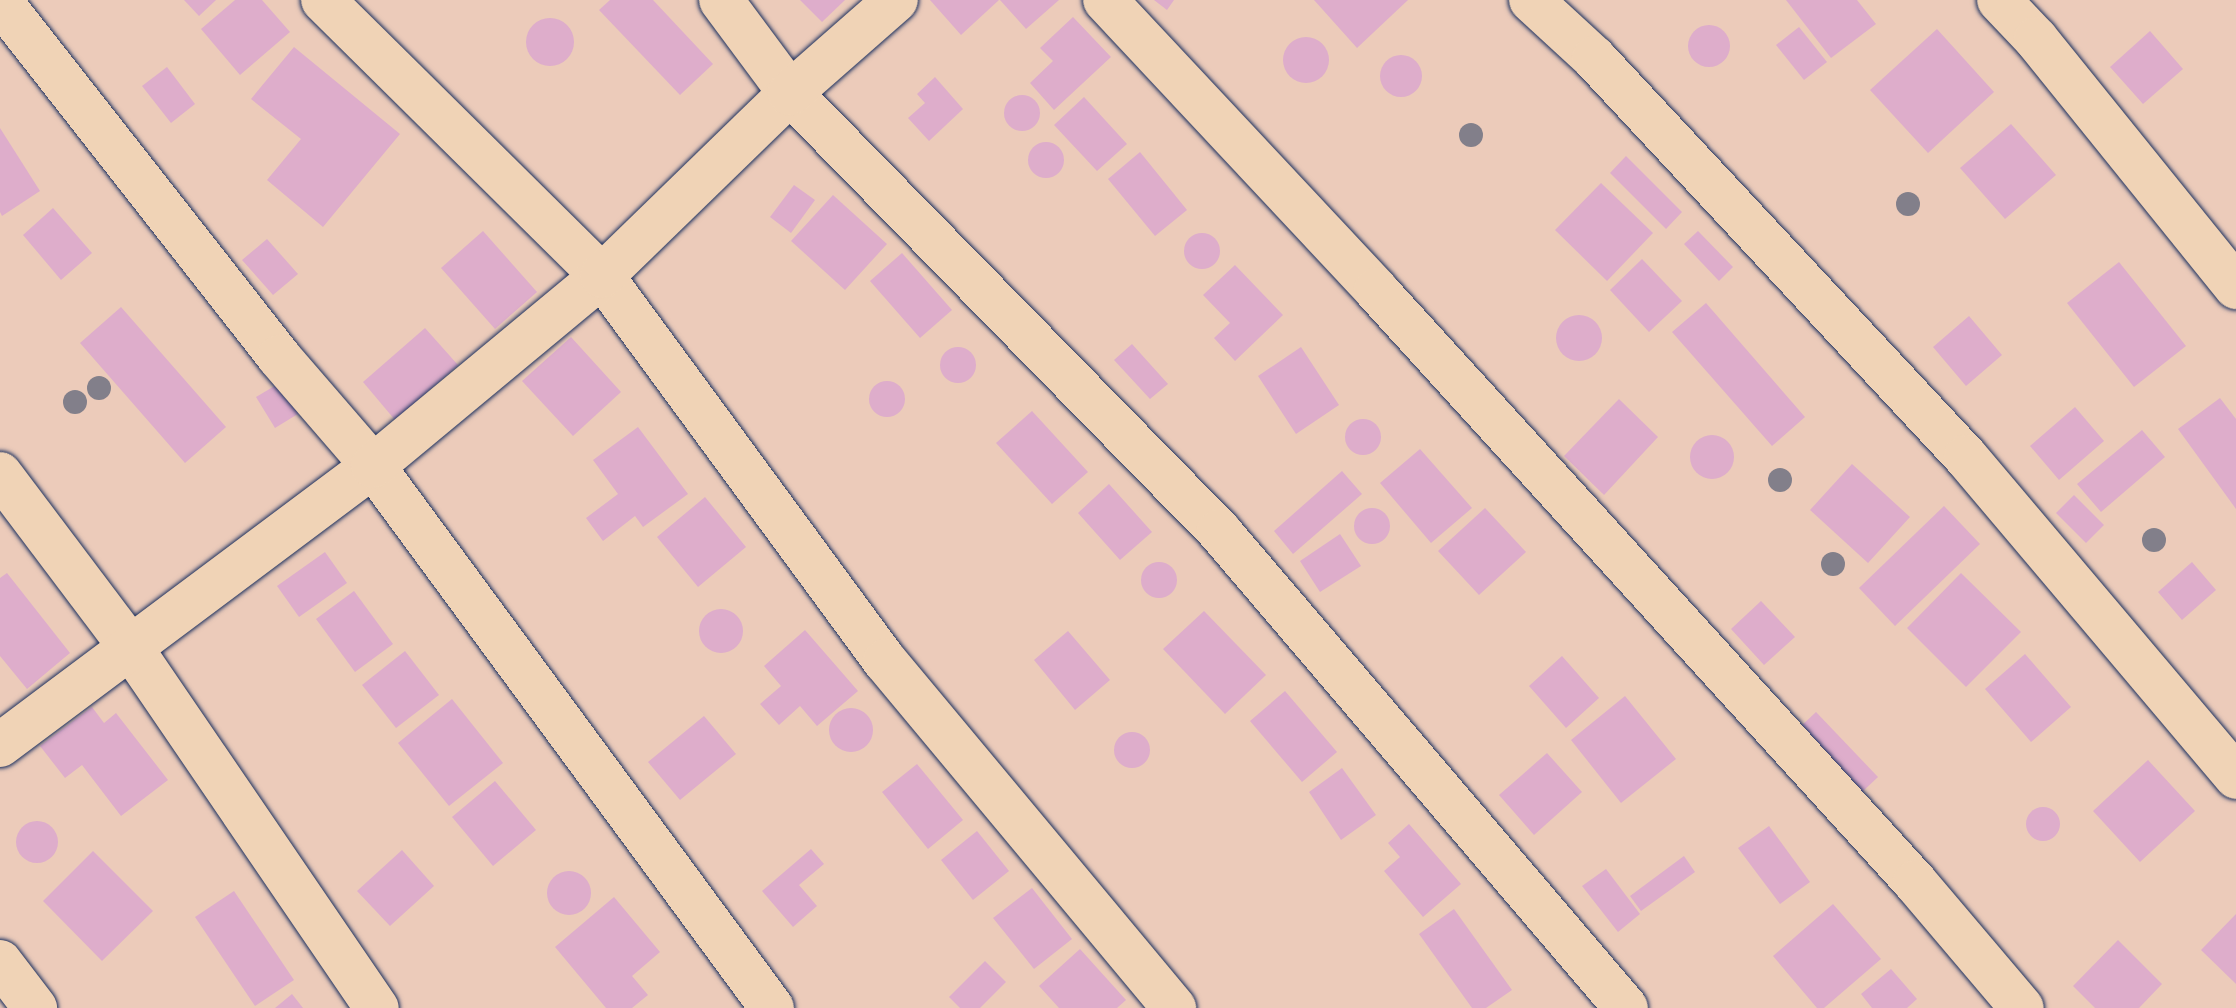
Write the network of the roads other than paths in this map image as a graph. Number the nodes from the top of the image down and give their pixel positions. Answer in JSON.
{"nodes":[{"id":1,"x":323,"y":0,"type":"edge"},
{"id":2,"x":721,"y":0,"type":"edge"},
{"id":3,"x":896,"y":0,"type":"edge"},
{"id":4,"x":1105,"y":0,"type":"edge"},
{"id":5,"x":1531,"y":0,"type":"edge"},
{"id":6,"x":1999,"y":0,"type":"edge"},
{"id":7,"x":0,"y":1,"type":"edge"},
{"id":8,"x":790,"y":93,"type":"junction"},
{"id":9,"x":602,"y":276,"type":"junction"},
{"id":10,"x":2236,"y":287,"type":"edge"},
{"id":11,"x":373,"y":466,"type":"junction"},
{"id":12,"x":0,"y":474,"type":"edge"},
{"id":13,"x":131,"y":648,"type":"junction"},
{"id":14,"x":0,"y":745,"type":"edge"},
{"id":15,"x":2236,"y":777,"type":"edge"},
{"id":16,"x":0,"y":962,"type":"edge"},
{"id":17,"x":35,"y":1008,"type":"edge"},
{"id":18,"x":377,"y":1008,"type":"edge"},
{"id":19,"x":772,"y":1008,"type":"edge"},
{"id":20,"x":1174,"y":1008,"type":"edge"},
{"id":21,"x":1626,"y":1008,"type":"edge"},
{"id":22,"x":2022,"y":1008,"type":"edge"}],
"edges":[{"from":1,"to":9,"type":"street"},
{"from":2,"to":8,"type":"street"},
{"from":3,"to":8,"type":"street"},
{"from":4,"to":22,"type":"street"},
{"from":5,"to":15,"type":"street"},
{"from":6,"to":10,"type":"street"},
{"from":7,"to":11,"type":"street"},
{"from":8,"to":9,"type":"street"},
{"from":8,"to":21,"type":"street"},
{"from":9,"to":11,"type":"street"},
{"from":9,"to":20,"type":"street"},
{"from":11,"to":13,"type":"street"},
{"from":11,"to":19,"type":"street"},
{"from":12,"to":13,"type":"street"},
{"from":13,"to":14,"type":"street"},
{"from":13,"to":18,"type":"street"},
{"from":16,"to":17,"type":"street"}]}
